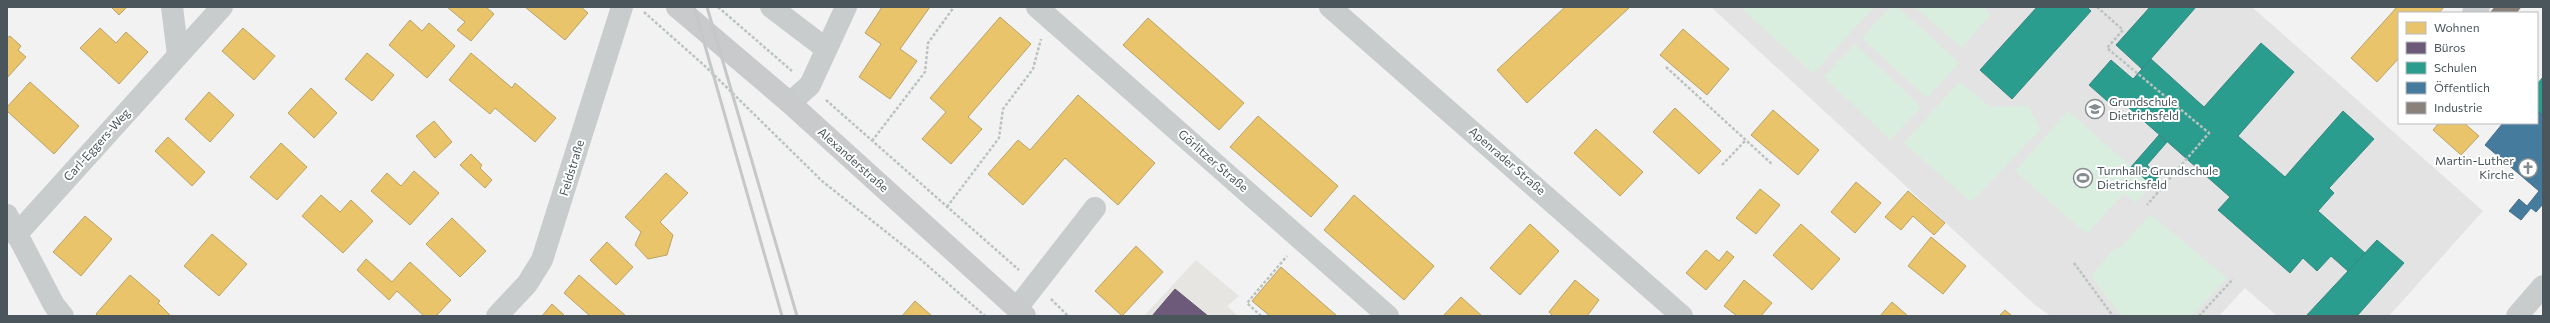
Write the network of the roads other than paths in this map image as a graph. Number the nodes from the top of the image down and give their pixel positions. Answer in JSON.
{"nodes":[{"id":1,"x":172,"y":7,"type":"edge"},
{"id":2,"x":222,"y":7,"type":"edge"},
{"id":3,"x":622,"y":7,"type":"edge"},
{"id":4,"x":677,"y":7,"type":"edge"},
{"id":5,"x":771,"y":7,"type":"edge"},
{"id":6,"x":846,"y":7,"type":"edge"},
{"id":7,"x":1037,"y":7,"type":"edge"},
{"id":8,"x":1330,"y":7,"type":"edge"},
{"id":9,"x":826,"y":48,"type":"junction"},
{"id":10,"x":178,"y":56,"type":"junction"},
{"id":11,"x":790,"y":103,"type":"junction"},
{"id":12,"x":1095,"y":208,"type":"dead end"},
{"id":13,"x":7,"y":215,"type":"edge"},
{"id":14,"x":16,"y":235,"type":"junction"},
{"id":15,"x":2543,"y":286,"type":"edge"},
{"id":16,"x":1021,"y":312,"type":"edge"},
{"id":17,"x":63,"y":316,"type":"edge"},
{"id":18,"x":497,"y":316,"type":"edge"},
{"id":19,"x":1388,"y":316,"type":"edge"},
{"id":20,"x":1682,"y":316,"type":"edge"},
{"id":21,"x":2517,"y":316,"type":"edge"}],
"edges":[{"from":1,"to":10,"type":"street"},
{"from":2,"to":10,"type":"street","name":"Carl-Eggers-Weg"},
{"from":3,"to":18,"type":"street","name":"Feldstraße"},
{"from":4,"to":11,"type":"main road","name":"Alexanderstraße"},
{"from":5,"to":9,"type":"street"},
{"from":6,"to":9,"type":"street"},
{"from":7,"to":19,"type":"street","name":"Görlitzer Straße"},
{"from":8,"to":20,"type":"street","name":"Apenrader Straße"},
{"from":9,"to":11,"type":"street"},
{"from":10,"to":14,"type":"street","name":"Carl-Eggers-Weg"},
{"from":11,"to":16,"type":"main road","name":"Alexanderstraße"},
{"from":12,"to":16,"type":"street"},
{"from":13,"to":14,"type":"street"},
{"from":14,"to":17,"type":"street"},
{"from":15,"to":21,"type":"street"}]}
